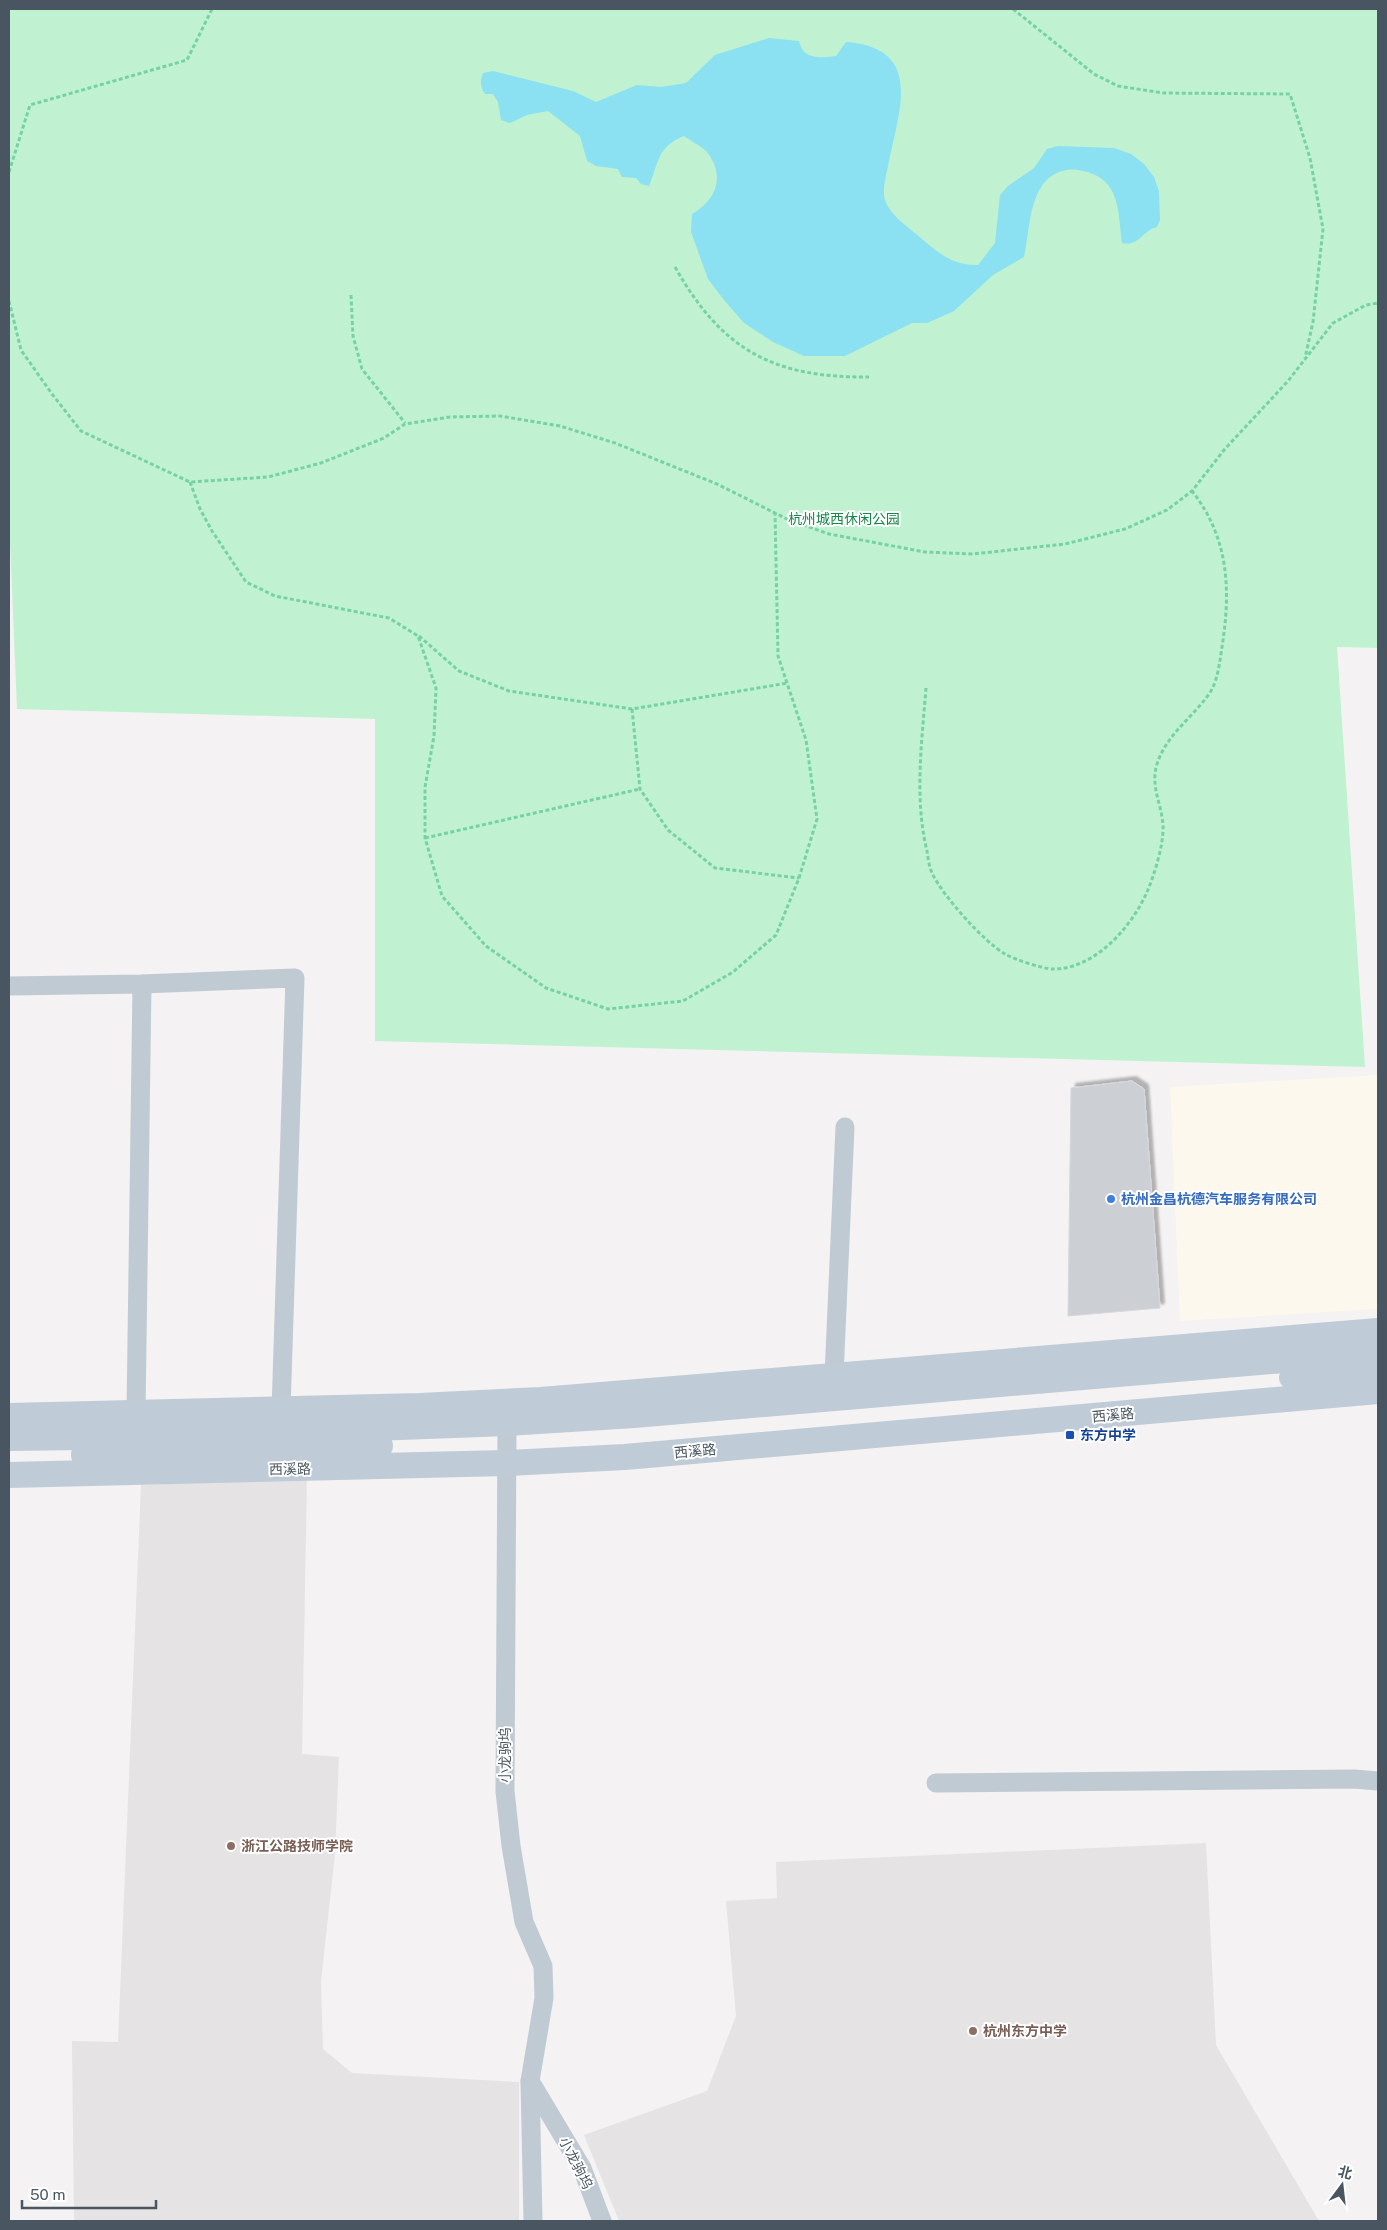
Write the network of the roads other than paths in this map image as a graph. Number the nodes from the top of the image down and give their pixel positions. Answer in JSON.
{"nodes":[{"id":1,"x":142,"y":984,"type":"junction"},
{"id":2,"x":9,"y":986,"type":"edge"},
{"id":3,"x":845,"y":1127,"type":"dead end"},
{"id":4,"x":1378,"y":1331,"type":"edge"},
{"id":5,"x":1378,"y":1352,"type":"edge"},
{"id":6,"x":1378,"y":1371,"type":"edge"},
{"id":7,"x":834,"y":1376,"type":"junction"},
{"id":8,"x":1378,"y":1391,"type":"edge"},
{"id":9,"x":281,"y":1410,"type":"junction"},
{"id":10,"x":136,"y":1413,"type":"junction"},
{"id":11,"x":9,"y":1416,"type":"edge"},
{"id":12,"x":9,"y":1438,"type":"edge"},
{"id":13,"x":506,"y":1442,"type":"junction"},
{"id":14,"x":9,"y":1456,"type":"edge"},
{"id":15,"x":9,"y":1475,"type":"edge"},
{"id":16,"x":1378,"y":1781,"type":"edge"},
{"id":17,"x":936,"y":1782,"type":"dead end"},
{"id":18,"x":530,"y":2080,"type":"junction"},
{"id":19,"x":533,"y":2221,"type":"edge"},
{"id":20,"x":602,"y":2221,"type":"edge"}],
"edges":[{"from":1,"to":2,"type":"street"},
{"from":1,"to":9,"type":"street"},
{"from":1,"to":10,"type":"street"},
{"from":3,"to":7,"type":"street"},
{"from":4,"to":7,"type":"street"},
{"from":5,"to":13,"type":"street","name":"西溪路"},
{"from":6,"to":13,"type":"street","name":"西溪路"},
{"from":7,"to":9,"type":"street"},
{"from":8,"to":13,"type":"street","name":"西溪路"},
{"from":9,"to":10,"type":"street"},
{"from":10,"to":11,"type":"street"},
{"from":12,"to":13,"type":"street","name":"西溪路"},
{"from":13,"to":14,"type":"street","name":"西溪路"},
{"from":13,"to":15,"type":"street","name":"西溪路"},
{"from":13,"to":18,"type":"street","name":"小龙驹坞"},
{"from":16,"to":17,"type":"street"},
{"from":18,"to":19,"type":"street","name":"小龙驹坞"},
{"from":18,"to":20,"type":"street","name":"小龙驹坞"}]}
